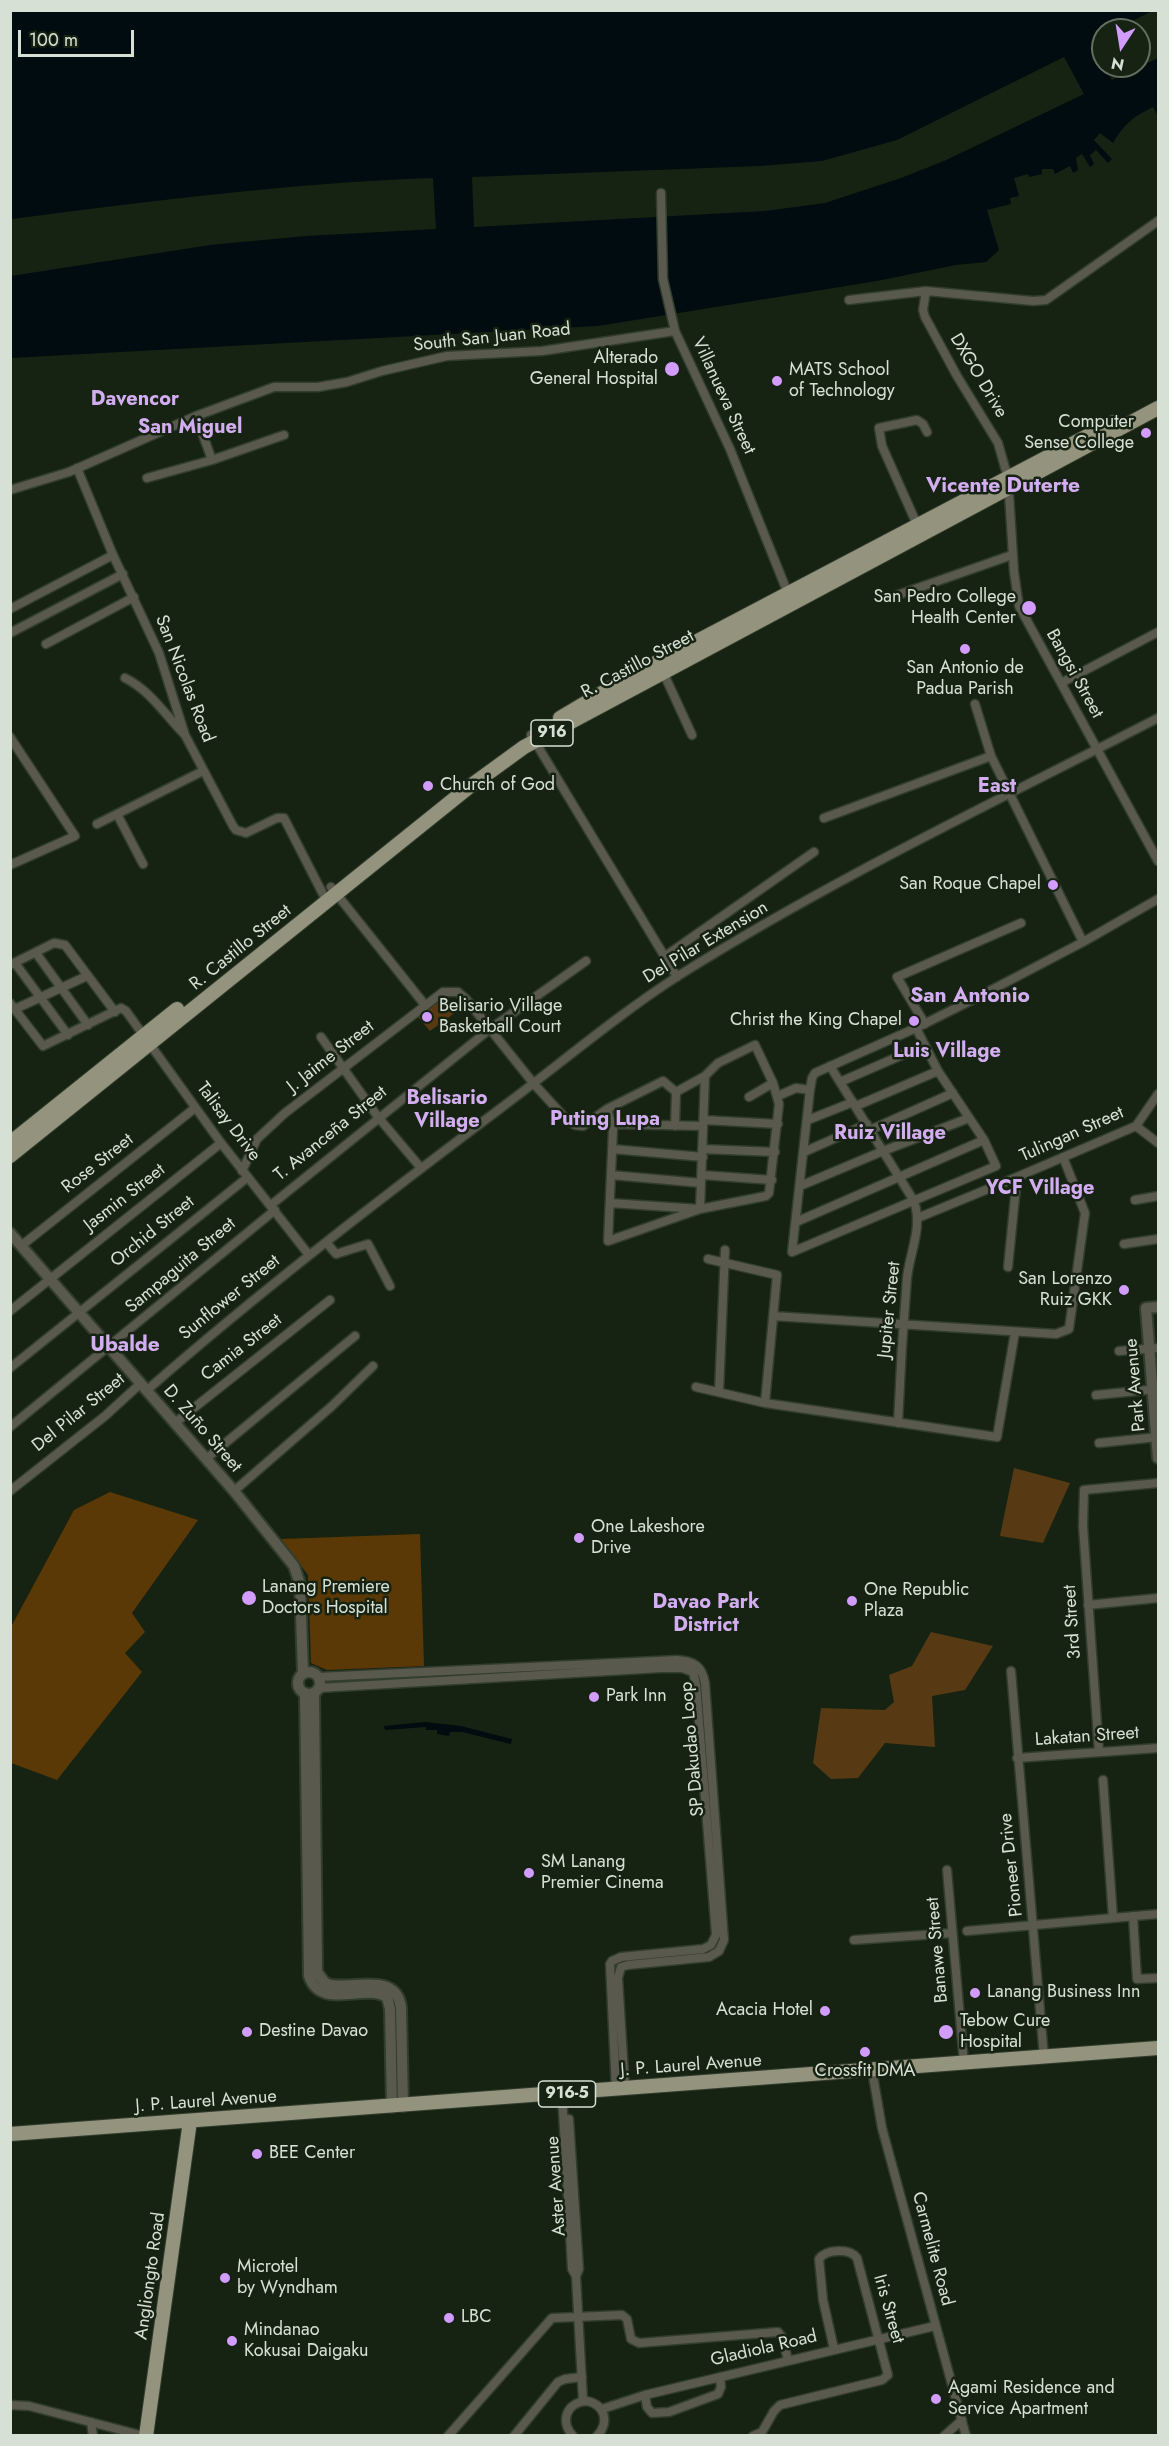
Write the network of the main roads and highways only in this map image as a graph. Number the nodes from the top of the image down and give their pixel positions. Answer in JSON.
{"nodes":[{"id":1,"x":1158,"y":398,"type":"edge"},
{"id":2,"x":1158,"y":408,"type":"edge"},
{"id":3,"x":1141,"y":412,"type":"junction"},
{"id":4,"x":728,"y":633,"type":"junction"},
{"id":5,"x":534,"y":738,"type":"junction"},
{"id":6,"x":148,"y":1039,"type":"junction"},
{"id":7,"x":10,"y":1143,"type":"edge"},
{"id":8,"x":10,"y":1156,"type":"edge"},
{"id":9,"x":1158,"y":2048,"type":"edge"},
{"id":10,"x":190,"y":2121,"type":"junction"},
{"id":11,"x":10,"y":2134,"type":"edge"},
{"id":12,"x":145,"y":2436,"type":"edge"}],
"edges":[{"from":1,"to":3,"type":"main road","name":"R. Castillo Street","number":"916"},
{"from":2,"to":3,"type":"main road","name":"R. Castillo Street","number":"916"},
{"from":3,"to":4,"type":"main road","name":"R. Castillo Street","number":"916"},
{"from":4,"to":5,"type":"main road","name":"R. Castillo Street","number":"916"},
{"from":4,"to":5,"type":"main road","name":"R. Castillo Street","number":"916"},
{"from":5,"to":6,"type":"main road","name":"R. Castillo Street","number":"916"},
{"from":6,"to":7,"type":"main road","name":"R. Castillo Street","number":"916"},
{"from":6,"to":8,"type":"main road","name":"R. Castillo Street","number":"916"},
{"from":9,"to":10,"type":"main road","name":"J. P. Laurel Avenue","number":"916-5"},
{"from":10,"to":11,"type":"main road","name":"J. P. Laurel Avenue","number":"916-5"},
{"from":10,"to":12,"type":"main road","name":"Angliongto Road"}]}
